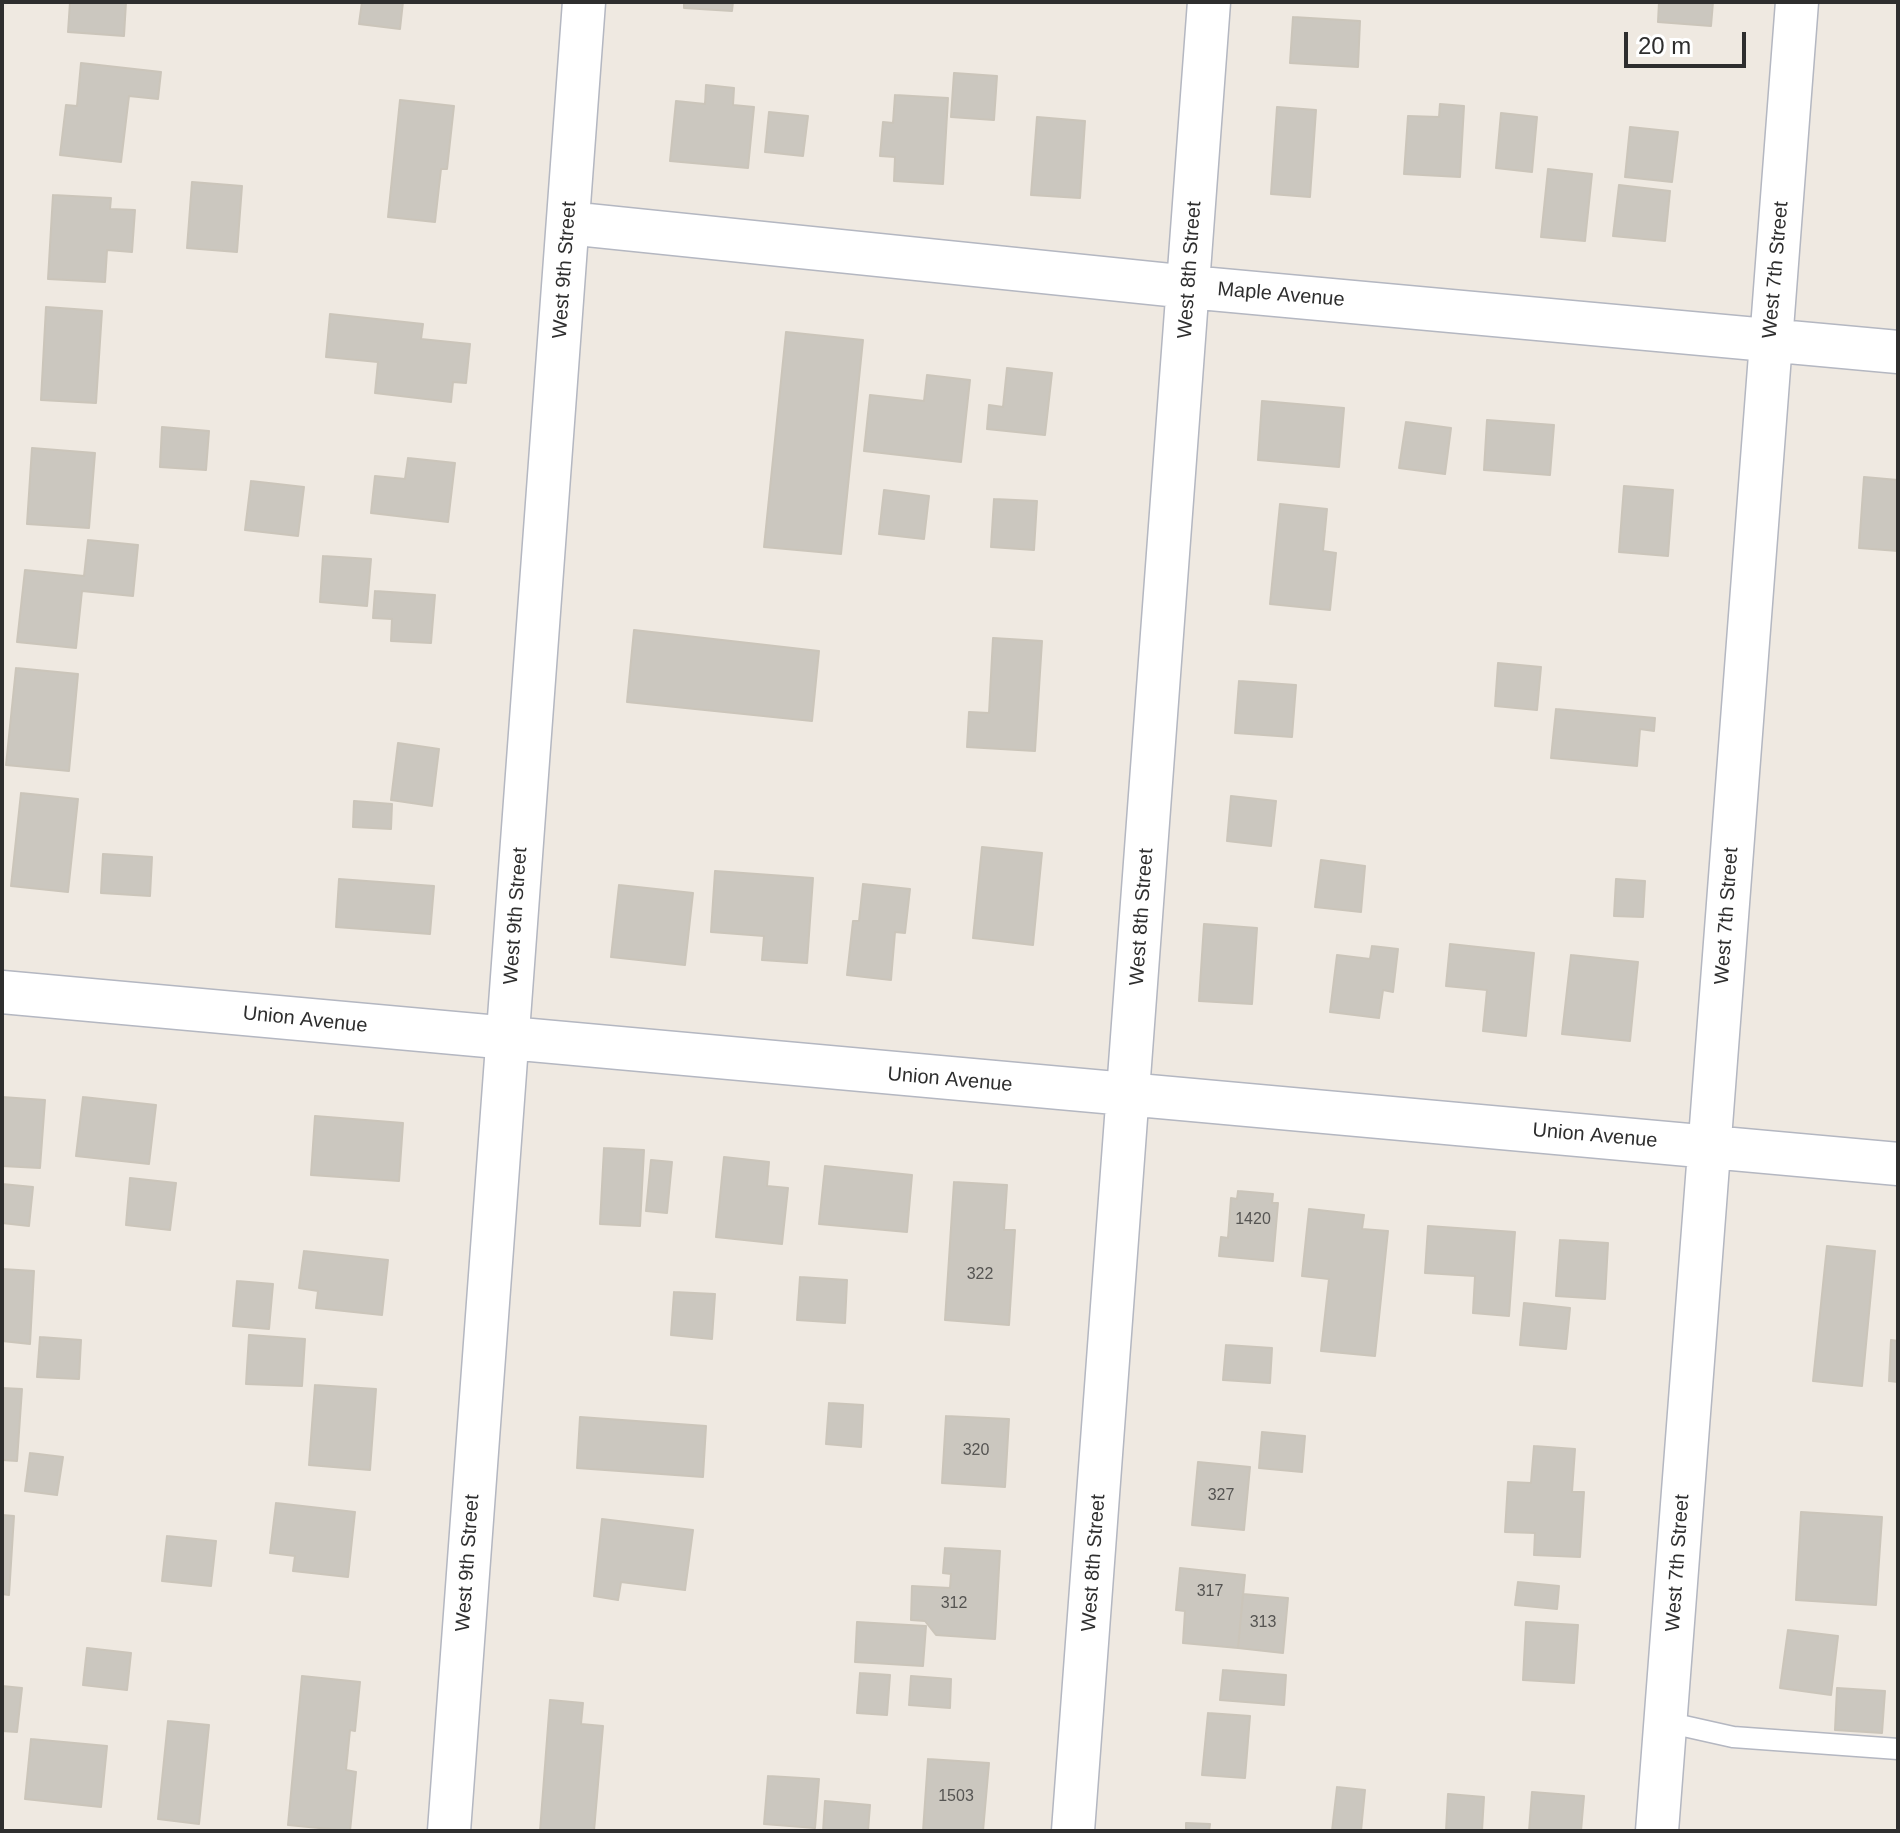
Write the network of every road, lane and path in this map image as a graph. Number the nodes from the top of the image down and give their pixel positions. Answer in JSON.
{"nodes":[{"id":1,"x":584,"y":2,"type":"edge"},
{"id":2,"x":1209,"y":2,"type":"edge"},
{"id":3,"x":1797,"y":2,"type":"edge"},
{"id":4,"x":568,"y":223,"type":"junction"},
{"id":5,"x":1189,"y":287,"type":"junction"},
{"id":6,"x":1770,"y":341,"type":"junction"},
{"id":7,"x":1898,"y":352,"type":"edge"},
{"id":8,"x":2,"y":992,"type":"edge"},
{"id":9,"x":507,"y":1040,"type":"junction"},
{"id":10,"x":1129,"y":1096,"type":"junction"},
{"id":11,"x":1710,"y":1146,"type":"junction"},
{"id":12,"x":1898,"y":1164,"type":"edge"},
{"id":13,"x":1666,"y":1722,"type":"junction"},
{"id":14,"x":1898,"y":1749,"type":"edge"},
{"id":15,"x":449,"y":1831,"type":"edge"},
{"id":16,"x":1073,"y":1831,"type":"edge"},
{"id":17,"x":1657,"y":1831,"type":"edge"}],
"edges":[{"from":1,"to":4,"type":"street","name":"West 9th Street"},
{"from":2,"to":5,"type":"street","name":"West 8th Street"},
{"from":3,"to":6,"type":"street","name":"West 7th Street"},
{"from":4,"to":5,"type":"street","name":"Maple Avenue"},
{"from":4,"to":9,"type":"street","name":"West 9th Street"},
{"from":5,"to":6,"type":"street","name":"Maple Avenue"},
{"from":5,"to":10,"type":"street","name":"West 8th Street"},
{"from":6,"to":7,"type":"street","name":"Maple Avenue"},
{"from":6,"to":11,"type":"street","name":"West 7th Street"},
{"from":8,"to":9,"type":"street","name":"Union Avenue"},
{"from":9,"to":10,"type":"street","name":"Union Avenue"},
{"from":9,"to":15,"type":"street","name":"West 9th Street"},
{"from":10,"to":11,"type":"street","name":"Union Avenue"},
{"from":10,"to":16,"type":"street","name":"West 8th Street"},
{"from":11,"to":12,"type":"street","name":"Union Avenue"},
{"from":11,"to":13,"type":"street","name":"West 7th Street"},
{"from":13,"to":14,"type":"lane"},
{"from":13,"to":17,"type":"street","name":"West 7th Street"}]}
